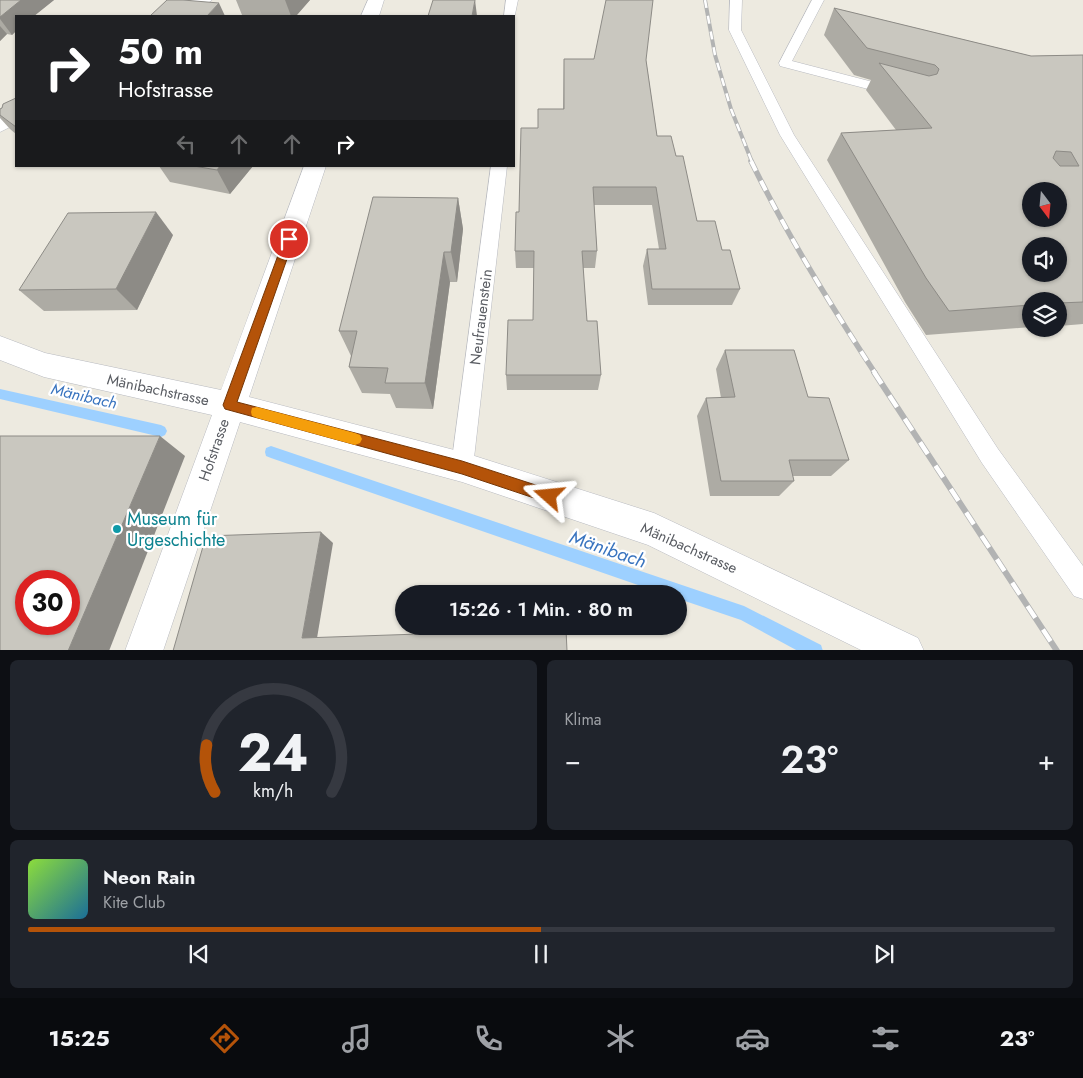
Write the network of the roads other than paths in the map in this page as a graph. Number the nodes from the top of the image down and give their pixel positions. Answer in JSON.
{"nodes":[{"id":1,"x":204,"y":0,"type":"edge"},
{"id":2,"x":376,"y":0,"type":"edge"},
{"id":3,"x":512,"y":0,"type":"edge"},
{"id":4,"x":736,"y":0,"type":"edge"},
{"id":5,"x":818,"y":0,"type":"edge"},
{"id":6,"x":181,"y":15,"type":"edge"},
{"id":7,"x":370,"y":15,"type":"edge"},
{"id":8,"x":510,"y":15,"type":"edge"},
{"id":9,"x":905,"y":95,"type":"edge"},
{"id":10,"x":15,"y":116,"type":"edge"},
{"id":11,"x":0,"y":125,"type":"edge"},
{"id":12,"x":315,"y":167,"type":"edge"},
{"id":13,"x":499,"y":167,"type":"edge"},
{"id":14,"x":0,"y":348,"type":"edge"},
{"id":15,"x":229,"y":405,"type":"junction"},
{"id":16,"x":462,"y":467,"type":"junction"},
{"id":17,"x":1083,"y":587,"type":"edge"},
{"id":18,"x":144,"y":650,"type":"edge"},
{"id":19,"x":905,"y":650,"type":"edge"}],
"edges":[{"from":1,"to":6,"type":"street"},
{"from":2,"to":7,"type":"street"},
{"from":3,"to":8,"type":"lane"},
{"from":4,"to":17,"type":"lane"},
{"from":5,"to":9,"type":"lane"},
{"from":10,"to":11,"type":"street"},
{"from":12,"to":15,"type":"street","name":"Hofstrasse"},
{"from":13,"to":16,"type":"lane","name":"Neufrauenstein"},
{"from":14,"to":15,"type":"street","name":"Mänibachstrasse"},
{"from":15,"to":16,"type":"street","name":"Mänibachstrasse"},
{"from":15,"to":18,"type":"street","name":"Hofstrasse"},
{"from":16,"to":19,"type":"street","name":"Mänibachstrasse"}]}
